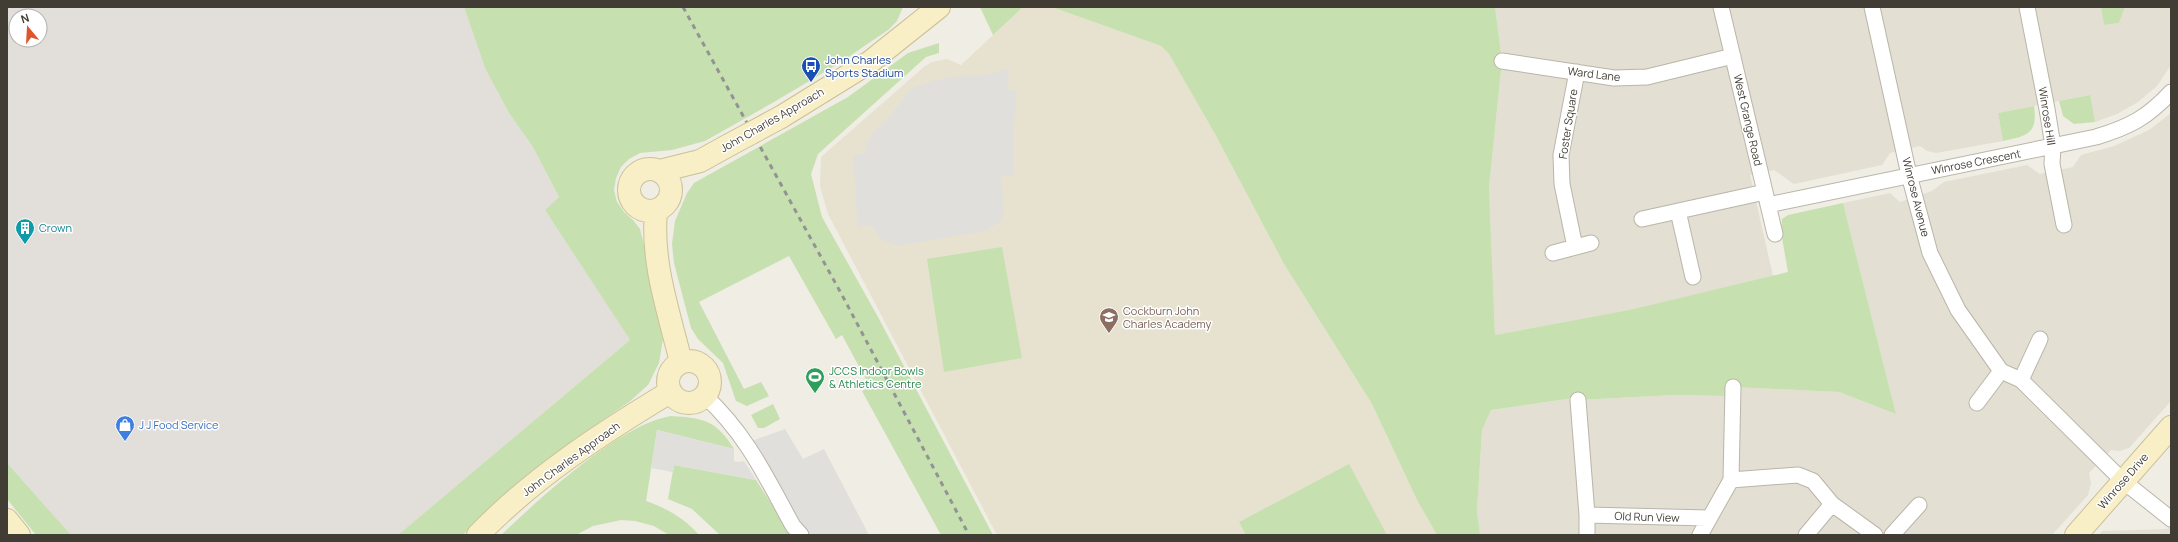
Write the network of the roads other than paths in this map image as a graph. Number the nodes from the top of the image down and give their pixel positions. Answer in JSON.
{"nodes":[{"id":1,"x":939,"y":7,"type":"edge"},
{"id":2,"x":1721,"y":7,"type":"edge"},
{"id":3,"x":1872,"y":7,"type":"edge"},
{"id":4,"x":2027,"y":7,"type":"edge"},
{"id":5,"x":1733,"y":56,"type":"junction"},
{"id":6,"x":1502,"y":61,"type":"dead end"},
{"id":7,"x":1577,"y":72,"type":"junction"},
{"id":8,"x":2171,"y":92,"type":"edge"},
{"id":9,"x":2053,"y":146,"type":"junction"},
{"id":10,"x":700,"y":161,"type":"junction"},
{"id":11,"x":660,"y":171,"type":"junction"},
{"id":12,"x":1909,"y":175,"type":"junction"},
{"id":13,"x":671,"y":192,"type":"junction"},
{"id":14,"x":1767,"y":198,"type":"junction"},
{"id":15,"x":656,"y":211,"type":"junction"},
{"id":16,"x":1678,"y":211,"type":"junction"},
{"id":17,"x":1642,"y":218,"type":"dead end"},
{"id":18,"x":2064,"y":225,"type":"dead end"},
{"id":19,"x":1774,"y":234,"type":"dead end"},
{"id":20,"x":1591,"y":244,"type":"dead end"},
{"id":21,"x":1575,"y":247,"type":"junction"},
{"id":22,"x":1553,"y":253,"type":"dead end"},
{"id":23,"x":1693,"y":277,"type":"dead end"},
{"id":24,"x":2040,"y":338,"type":"dead end"},
{"id":25,"x":681,"y":362,"type":"junction"},
{"id":26,"x":2001,"y":371,"type":"junction"},
{"id":27,"x":2021,"y":380,"type":"junction"},
{"id":28,"x":1733,"y":387,"type":"dead end"},
{"id":29,"x":670,"y":392,"type":"junction"},
{"id":30,"x":706,"y":396,"type":"junction"},
{"id":31,"x":1578,"y":400,"type":"dead end"},
{"id":32,"x":1977,"y":403,"type":"dead end"},
{"id":33,"x":2171,"y":427,"type":"edge"},
{"id":34,"x":1731,"y":480,"type":"junction"},
{"id":35,"x":2123,"y":481,"type":"junction"},
{"id":36,"x":1832,"y":504,"type":"junction"},
{"id":37,"x":1919,"y":505,"type":"dead end"},
{"id":38,"x":1587,"y":515,"type":"junction"},
{"id":39,"x":1708,"y":518,"type":"junction"},
{"id":40,"x":2171,"y":519,"type":"edge"},
{"id":41,"x":7,"y":520,"type":"edge"},
{"id":42,"x":18,"y":535,"type":"edge"},
{"id":43,"x":478,"y":535,"type":"edge"},
{"id":44,"x":801,"y":535,"type":"edge"},
{"id":45,"x":1587,"y":535,"type":"edge"},
{"id":46,"x":1700,"y":535,"type":"edge"},
{"id":47,"x":1806,"y":535,"type":"edge"},
{"id":48,"x":1875,"y":535,"type":"edge"},
{"id":49,"x":1892,"y":535,"type":"edge"},
{"id":50,"x":2076,"y":535,"type":"edge"}],
"edges":[{"from":1,"to":10,"type":"street","name":"John Charles Approach","bridge":true},
{"from":2,"to":5,"type":"street","name":"West Grange Road"},
{"from":3,"to":12,"type":"street","name":"Winrose Avenue"},
{"from":4,"to":9,"type":"street","name":"Winrose Hill"},
{"from":5,"to":7,"type":"street","name":"Ward Lane"},
{"from":5,"to":14,"type":"street","name":"West Grange Road"},
{"from":6,"to":7,"type":"street","name":"Ward Lane"},
{"from":7,"to":21,"type":"street","name":"Foster Square"},
{"from":8,"to":9,"type":"street","name":"Winrose Crescent"},
{"from":9,"to":12,"type":"street","name":"Winrose Crescent"},
{"from":9,"to":18,"type":"street","name":"Winrose Hill"},
{"from":10,"to":11,"type":"street","name":"John Charles Approach"},
{"from":10,"to":13,"type":"street","name":"John Charles Approach"},
{"from":11,"to":13,"type":"street"},
{"from":11,"to":15,"type":"street","name":"John Charles Approach"},
{"from":12,"to":14,"type":"street","name":"Winrose Crescent"},
{"from":12,"to":26,"type":"street","name":"Winrose Avenue"},
{"from":13,"to":15,"type":"street","name":"John Charles Approach"},
{"from":14,"to":16,"type":"street","name":"Winrose Crescent"},
{"from":14,"to":19,"type":"street","name":"West Grange Road"},
{"from":15,"to":25,"type":"street"},
{"from":16,"to":17,"type":"street","name":"Winrose Crescent"},
{"from":16,"to":23,"type":"street"},
{"from":20,"to":21,"type":"street"},
{"from":21,"to":22,"type":"street"},
{"from":24,"to":27,"type":"street"},
{"from":25,"to":29,"type":"street"},
{"from":25,"to":30,"type":"street"},
{"from":26,"to":27,"type":"street"},
{"from":26,"to":32,"type":"street"},
{"from":27,"to":35,"type":"street"},
{"from":28,"to":34,"type":"street"},
{"from":29,"to":30,"type":"street"},
{"from":29,"to":43,"type":"street","name":"John Charles Approach"},
{"from":30,"to":44,"type":"street"},
{"from":31,"to":38,"type":"street"},
{"from":33,"to":35,"type":"street","name":"Winrose Drive"},
{"from":34,"to":36,"type":"street"},
{"from":34,"to":39,"type":"street"},
{"from":35,"to":40,"type":"street"},
{"from":35,"to":50,"type":"street","name":"Winrose Drive"},
{"from":36,"to":47,"type":"street"},
{"from":36,"to":48,"type":"street"},
{"from":37,"to":49,"type":"street"},
{"from":38,"to":39,"type":"street","name":"Old Run View"},
{"from":38,"to":45,"type":"street"},
{"from":39,"to":46,"type":"street"},
{"from":41,"to":42,"type":"street"}]}
